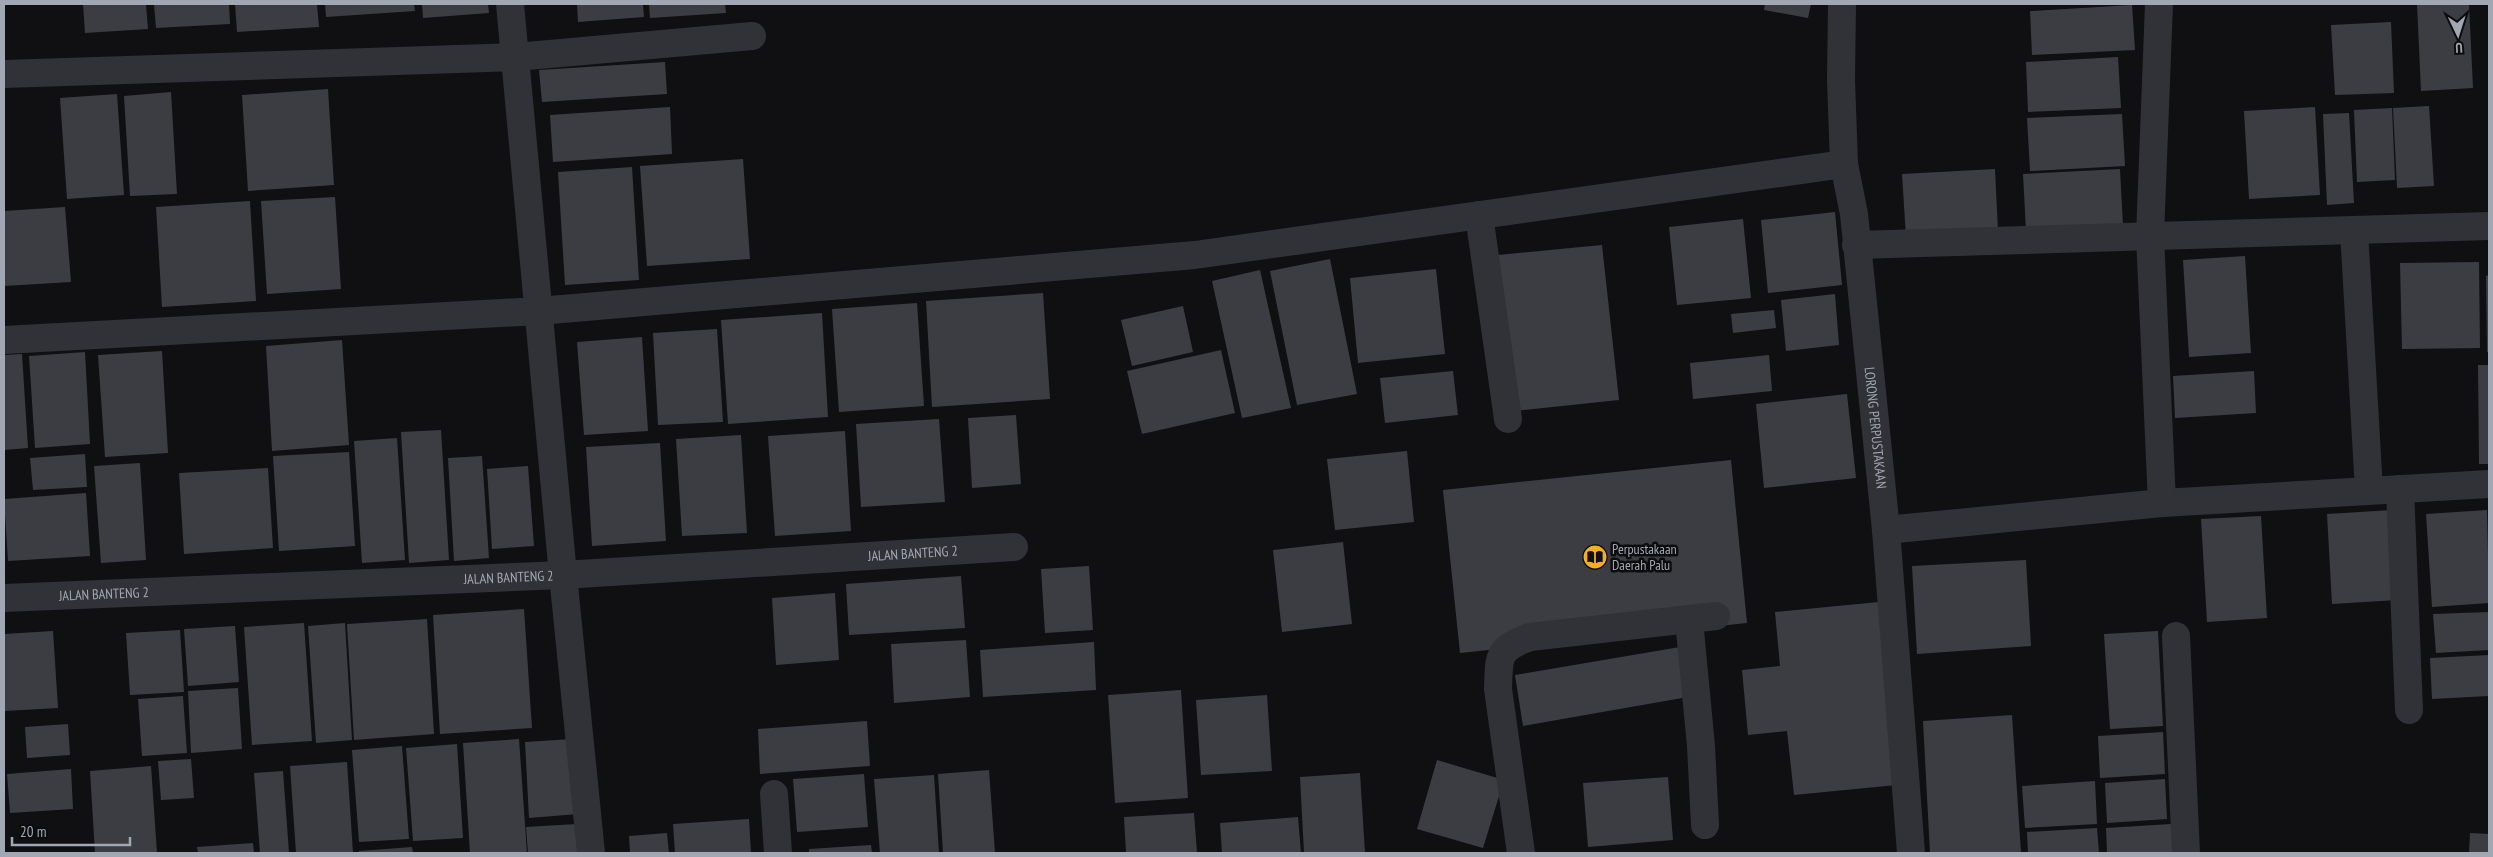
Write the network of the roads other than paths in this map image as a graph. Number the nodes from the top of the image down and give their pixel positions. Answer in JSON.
{"nodes":[{"id":1,"x":510,"y":4,"type":"edge"},
{"id":2,"x":1842,"y":4,"type":"edge"},
{"id":3,"x":2159,"y":4,"type":"edge"},
{"id":4,"x":752,"y":36,"type":"dead end"},
{"id":5,"x":516,"y":57,"type":"junction"},
{"id":6,"x":4,"y":74,"type":"edge"},
{"id":7,"x":1844,"y":164,"type":"junction"},
{"id":8,"x":1479,"y":215,"type":"junction"},
{"id":9,"x":2489,"y":226,"type":"edge"},
{"id":10,"x":2354,"y":231,"type":"junction"},
{"id":11,"x":2150,"y":236,"type":"junction"},
{"id":12,"x":1856,"y":245,"type":"junction"},
{"id":13,"x":539,"y":311,"type":"junction"},
{"id":14,"x":4,"y":340,"type":"edge"},
{"id":15,"x":1508,"y":419,"type":"dead end"},
{"id":16,"x":2489,"y":484,"type":"edge"},
{"id":17,"x":2400,"y":488,"type":"junction"},
{"id":18,"x":2369,"y":490,"type":"junction"},
{"id":19,"x":2162,"y":502,"type":"junction"},
{"id":20,"x":1886,"y":530,"type":"junction"},
{"id":21,"x":1014,"y":547,"type":"dead end"},
{"id":22,"x":563,"y":575,"type":"junction"},
{"id":23,"x":4,"y":598,"type":"edge"},
{"id":24,"x":1716,"y":616,"type":"dead end"},
{"id":25,"x":1689,"y":620,"type":"junction"},
{"id":26,"x":2176,"y":636,"type":"dead end"},
{"id":27,"x":2409,"y":710,"type":"dead end"},
{"id":28,"x":774,"y":794,"type":"dead end"},
{"id":29,"x":1705,"y":825,"type":"dead end"},
{"id":30,"x":591,"y":853,"type":"edge"},
{"id":31,"x":778,"y":853,"type":"edge"},
{"id":32,"x":1521,"y":853,"type":"edge"},
{"id":33,"x":1911,"y":853,"type":"edge"},
{"id":34,"x":2186,"y":853,"type":"edge"}],
"edges":[{"from":1,"to":5,"type":"street"},
{"from":2,"to":7,"type":"street","name":"LORONG PERPUSTAKAAN"},
{"from":3,"to":11,"type":"street"},
{"from":4,"to":5,"type":"street"},
{"from":5,"to":6,"type":"street"},
{"from":5,"to":13,"type":"street"},
{"from":7,"to":8,"type":"street"},
{"from":7,"to":12,"type":"street","name":"LORONG PERPUSTAKAAN"},
{"from":8,"to":13,"type":"street"},
{"from":8,"to":15,"type":"street"},
{"from":9,"to":10,"type":"street"},
{"from":10,"to":11,"type":"street"},
{"from":10,"to":18,"type":"street"},
{"from":11,"to":12,"type":"street"},
{"from":11,"to":19,"type":"street"},
{"from":12,"to":20,"type":"street","name":"LORONG PERPUSTAKAAN"},
{"from":13,"to":14,"type":"street"},
{"from":13,"to":22,"type":"street"},
{"from":16,"to":17,"type":"street"},
{"from":17,"to":18,"type":"street"},
{"from":17,"to":27,"type":"street"},
{"from":18,"to":19,"type":"street"},
{"from":19,"to":20,"type":"street"},
{"from":20,"to":33,"type":"street","name":"LORONG PERPUSTAKAAN"},
{"from":21,"to":22,"type":"street","name":"JALAN BANTENG 2"},
{"from":22,"to":23,"type":"street","name":"JALAN BANTENG 2"},
{"from":22,"to":30,"type":"street"},
{"from":24,"to":25,"type":"street"},
{"from":25,"to":29,"type":"street"},
{"from":25,"to":32,"type":"street"},
{"from":26,"to":34,"type":"street"},
{"from":28,"to":31,"type":"street"}]}
